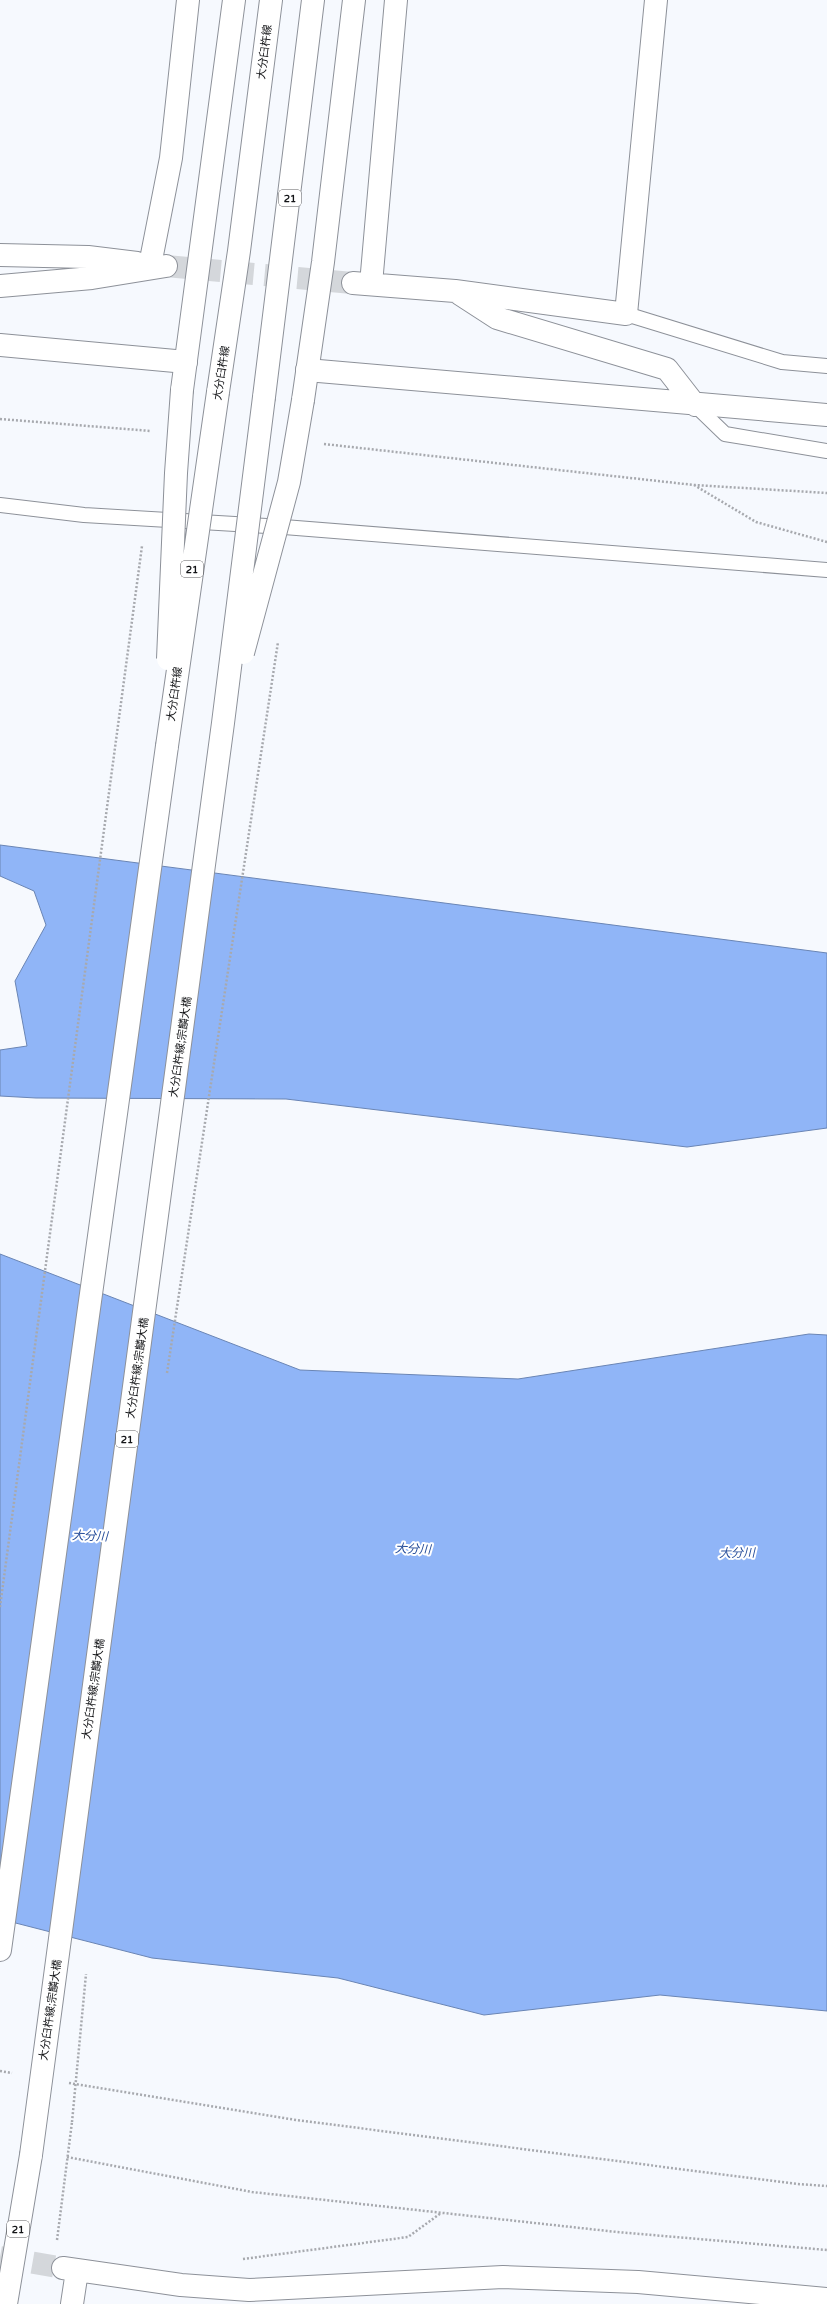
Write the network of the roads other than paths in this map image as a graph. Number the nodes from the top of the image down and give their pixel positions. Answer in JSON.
{"nodes":[{"id":1,"x":188,"y":0,"type":"edge"},
{"id":2,"x":234,"y":0,"type":"edge"},
{"id":3,"x":271,"y":0,"type":"edge"},
{"id":4,"x":313,"y":0,"type":"edge"},
{"id":5,"x":354,"y":0,"type":"edge"},
{"id":6,"x":396,"y":0,"type":"edge"},
{"id":7,"x":656,"y":0,"type":"edge"},
{"id":8,"x":0,"y":255,"type":"edge"},
{"id":9,"x":150,"y":264,"type":"junction"},
{"id":10,"x":0,"y":286,"type":"edge"},
{"id":11,"x":455,"y":291,"type":"junction"},
{"id":12,"x":626,"y":314,"type":"junction"},
{"id":13,"x":0,"y":345,"type":"edge"},
{"id":14,"x":186,"y":362,"type":"junction"},
{"id":15,"x":827,"y":366,"type":"edge"},
{"id":16,"x":307,"y":370,"type":"junction"},
{"id":17,"x":695,"y":405,"type":"junction"},
{"id":18,"x":827,"y":415,"type":"edge"},
{"id":19,"x":827,"y":451,"type":"edge"},
{"id":20,"x":0,"y":505,"type":"edge"},
{"id":21,"x":827,"y":570,"type":"edge"},
{"id":22,"x":223,"y":723,"type":"junction"},
{"id":23,"x":167,"y":746,"type":"junction"},
{"id":24,"x":0,"y":1950,"type":"edge"},
{"id":25,"x":827,"y":2299,"type":"edge"},
{"id":26,"x":6,"y":2304,"type":"edge"},
{"id":27,"x":72,"y":2304,"type":"edge"}],
"edges":[{"from":1,"to":9,"type":"main road"},
{"from":2,"to":14,"type":"main road"},
{"from":3,"to":23,"type":"main road","name":"大分臼杵線","number":"21","bridge":true},
{"from":4,"to":22,"type":"main road","number":"21","bridge":true},
{"from":5,"to":16,"type":"main road"},
{"from":6,"to":11,"type":"main road"},
{"from":7,"to":12,"type":"main road"},
{"from":8,"to":9,"type":"main road"},
{"from":9,"to":10,"type":"main road"},
{"from":11,"to":12,"type":"main road"},
{"from":11,"to":17,"type":"main road"},
{"from":12,"to":15,"type":"lane"},
{"from":13,"to":14,"type":"main road"},
{"from":14,"to":23,"type":"main road","bridge":true},
{"from":16,"to":17,"type":"main road"},
{"from":16,"to":22,"type":"main road","bridge":true},
{"from":17,"to":18,"type":"main road"},
{"from":17,"to":19,"type":"lane"},
{"from":20,"to":21,"type":"lane"},
{"from":22,"to":26,"type":"main road","name":"大分臼杵線;宗麟大橋","number":"21","bridge":true},
{"from":23,"to":24,"type":"main road","number":"21"},
{"from":25,"to":27,"type":"main road"}]}
